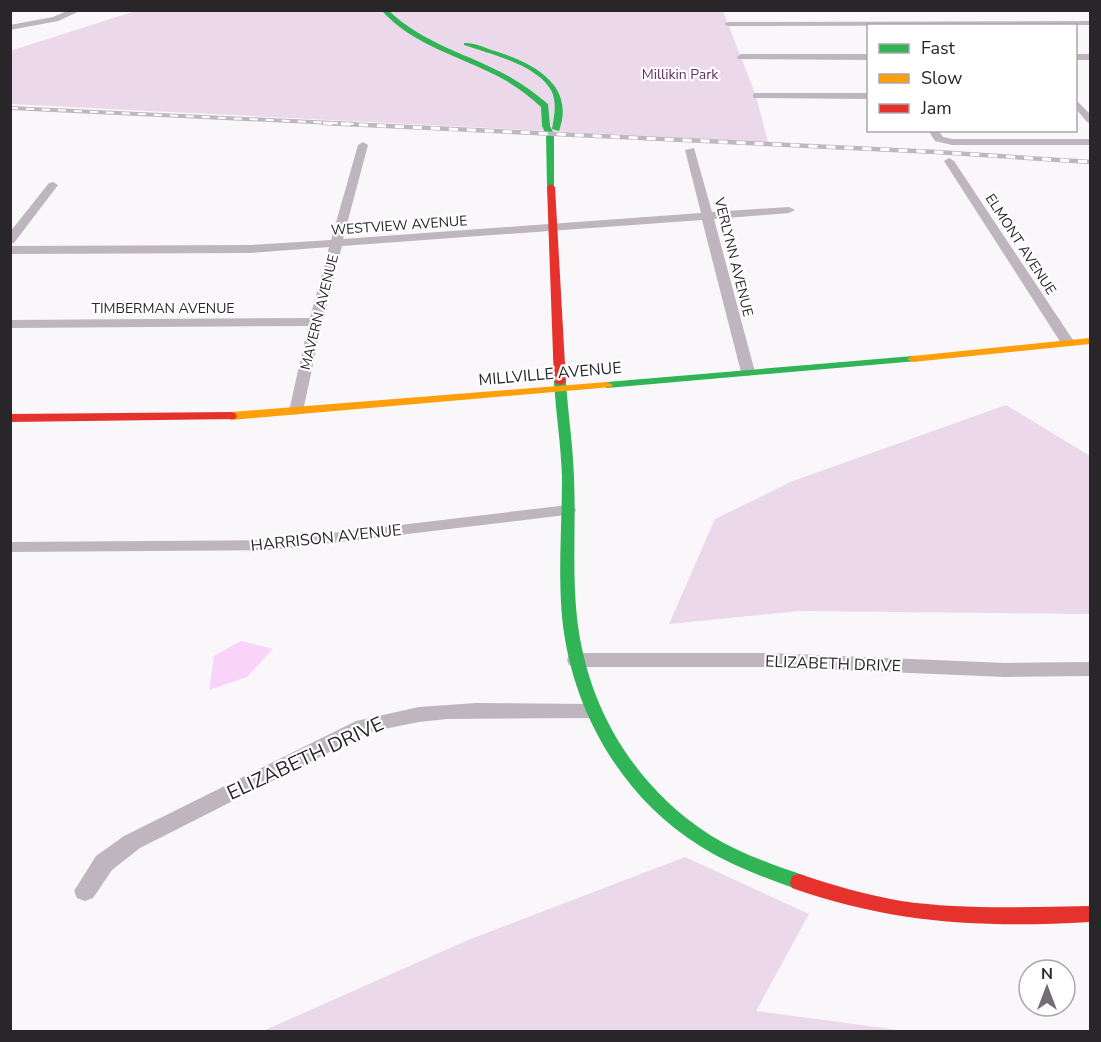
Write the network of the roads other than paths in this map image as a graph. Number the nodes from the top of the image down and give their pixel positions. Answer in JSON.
{"nodes":[{"id":1,"x":78,"y":10,"type":"edge"},
{"id":2,"x":384,"y":10,"type":"edge"},
{"id":3,"x":397,"y":10,"type":"edge"},
{"id":4,"x":856,"y":10,"type":"edge"},
{"id":5,"x":994,"y":15,"type":"dead end"},
{"id":6,"x":1090,"y":23,"type":"edge"},
{"id":7,"x":728,"y":24,"type":"dead end"},
{"id":8,"x":864,"y":24,"type":"junction"},
{"id":9,"x":1002,"y":24,"type":"edge"},
{"id":10,"x":10,"y":28,"type":"edge"},
{"id":11,"x":867,"y":30,"type":"edge"},
{"id":12,"x":741,"y":57,"type":"dead end"},
{"id":13,"x":867,"y":57,"type":"edge"},
{"id":14,"x":756,"y":96,"type":"dead end"},
{"id":15,"x":867,"y":96,"type":"edge"},
{"id":16,"x":1078,"y":99,"type":"edge"},
{"id":17,"x":1090,"y":120,"type":"edge"},
{"id":18,"x":550,"y":134,"type":"junction"},
{"id":19,"x":936,"y":135,"type":"edge"},
{"id":20,"x":1090,"y":142,"type":"edge"},
{"id":21,"x":363,"y":145,"type":"dead end"},
{"id":22,"x":690,"y":150,"type":"dead end"},
{"id":23,"x":949,"y":161,"type":"dead end"},
{"id":24,"x":53,"y":185,"type":"dead end"},
{"id":25,"x":789,"y":210,"type":"dead end"},
{"id":26,"x":709,"y":217,"type":"junction"},
{"id":27,"x":550,"y":229,"type":"junction"},
{"id":28,"x":10,"y":240,"type":"edge"},
{"id":29,"x":336,"y":244,"type":"junction"},
{"id":30,"x":10,"y":250,"type":"edge"},
{"id":31,"x":315,"y":322,"type":"junction"},
{"id":32,"x":10,"y":324,"type":"edge"},
{"id":33,"x":1090,"y":341,"type":"edge"},
{"id":34,"x":1068,"y":343,"type":"junction"},
{"id":35,"x":748,"y":372,"type":"junction"},
{"id":36,"x":560,"y":388,"type":"junction"},
{"id":37,"x":296,"y":411,"type":"junction"},
{"id":38,"x":10,"y":418,"type":"edge"},
{"id":39,"x":568,"y":510,"type":"junction"},
{"id":40,"x":10,"y":547,"type":"edge"},
{"id":41,"x":576,"y":660,"type":"junction"},
{"id":42,"x":1090,"y":669,"type":"edge"},
{"id":43,"x":592,"y":711,"type":"junction"},
{"id":44,"x":85,"y":891,"type":"dead end"},
{"id":45,"x":1090,"y":914,"type":"edge"}],
"edges":[{"from":1,"to":10,"type":"street"},
{"from":2,"to":18,"type":"street"},
{"from":3,"to":18,"type":"street"},
{"from":4,"to":8,"type":"street"},
{"from":5,"to":9,"type":"street"},
{"from":6,"to":9,"type":"street"},
{"from":7,"to":8,"type":"street"},
{"from":8,"to":9,"type":"street"},
{"from":8,"to":11,"type":"street"},
{"from":12,"to":13,"type":"street"},
{"from":14,"to":15,"type":"street"},
{"from":16,"to":17,"type":"street"},
{"from":18,"to":27,"type":"street"},
{"from":19,"to":20,"type":"street"},
{"from":21,"to":29,"type":"street","name":"MAVERN AVENUE"},
{"from":22,"to":26,"type":"street","name":"VERLYNN AVENUE"},
{"from":23,"to":34,"type":"street","name":"ELMONT AVENUE"},
{"from":24,"to":28,"type":"street"},
{"from":25,"to":26,"type":"street","name":"WESTVIEW AVENUE"},
{"from":26,"to":27,"type":"street","name":"WESTVIEW AVENUE"},
{"from":26,"to":35,"type":"street","name":"VERLYNN AVENUE"},
{"from":27,"to":29,"type":"street","name":"WESTVIEW AVENUE"},
{"from":27,"to":36,"type":"street"},
{"from":29,"to":30,"type":"street","name":"WESTVIEW AVENUE"},
{"from":29,"to":31,"type":"street","name":"MAVERN AVENUE"},
{"from":31,"to":32,"type":"street","name":"TIMBERMAN AVENUE"},
{"from":31,"to":37,"type":"street","name":"MAVERN AVENUE"},
{"from":33,"to":34,"type":"street","name":"MILLVILLE AVENUE"},
{"from":34,"to":35,"type":"street","name":"MILLVILLE AVENUE"},
{"from":35,"to":36,"type":"street","name":"MILLVILLE AVENUE"},
{"from":36,"to":37,"type":"street","name":"MILLVILLE AVENUE"},
{"from":36,"to":39,"type":"street"},
{"from":37,"to":38,"type":"street","name":"MILLVILLE AVENUE"},
{"from":39,"to":40,"type":"street","name":"HARRISON AVENUE"},
{"from":39,"to":41,"type":"street"},
{"from":41,"to":42,"type":"street","name":"ELIZABETH DRIVE"},
{"from":41,"to":43,"type":"street"},
{"from":43,"to":44,"type":"street","name":"ELIZABETH DRIVE"},
{"from":43,"to":45,"type":"street"}]}
